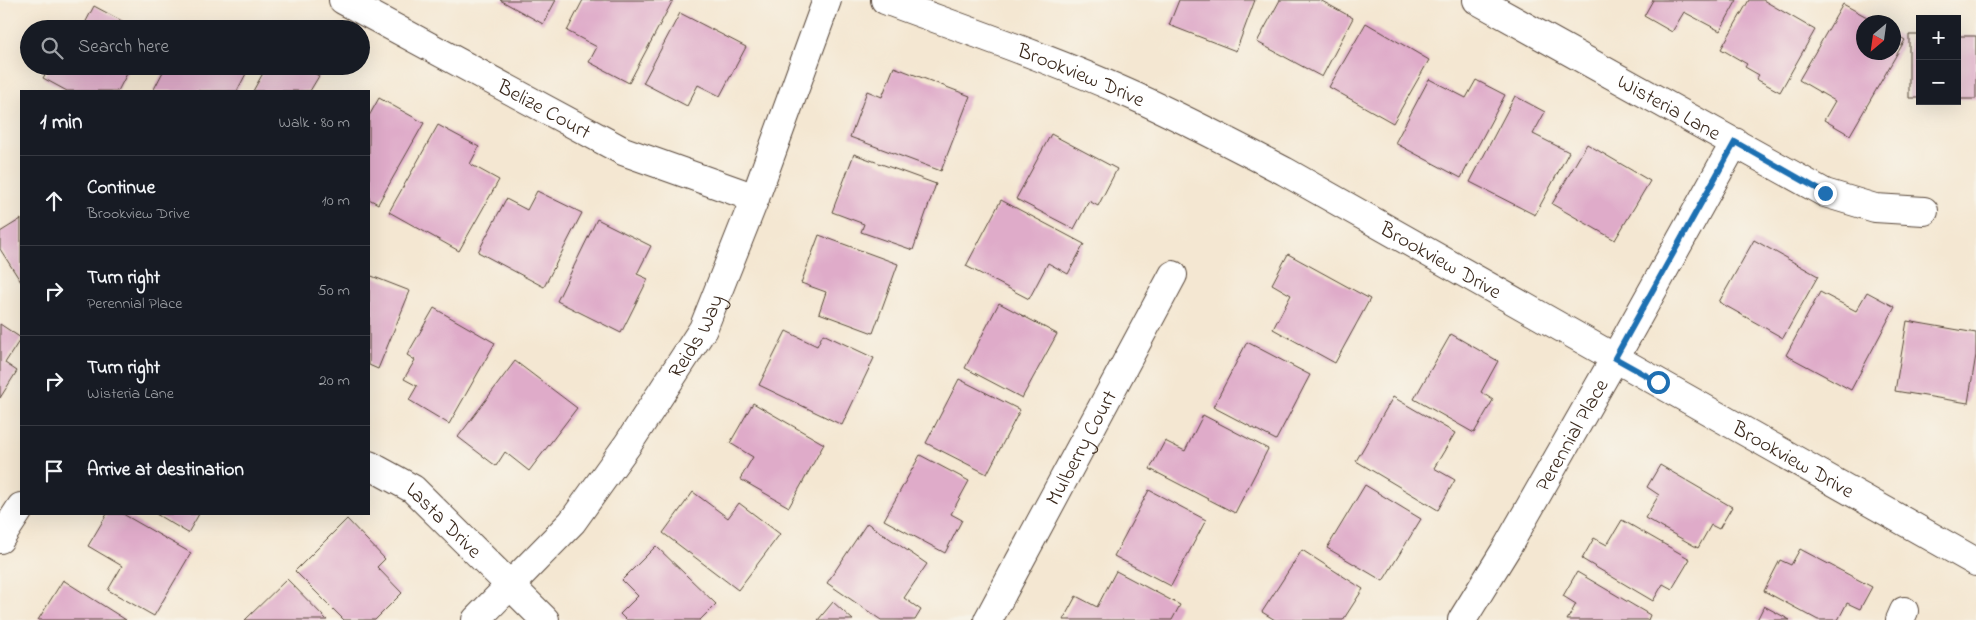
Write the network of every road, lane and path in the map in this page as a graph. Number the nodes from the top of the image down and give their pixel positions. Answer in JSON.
{"nodes":[{"id":1,"x":343,"y":0,"type":"edge"},
{"id":2,"x":827,"y":0,"type":"edge"},
{"id":3,"x":885,"y":0,"type":"edge"},
{"id":4,"x":1477,"y":0,"type":"edge"},
{"id":5,"x":1735,"y":142,"type":"junction"},
{"id":6,"x":755,"y":198,"type":"junction"},
{"id":7,"x":1924,"y":211,"type":"dead end"},
{"id":8,"x":1173,"y":274,"type":"dead end"},
{"id":9,"x":1615,"y":358,"type":"junction"},
{"id":10,"x":370,"y":466,"type":"edge"},
{"id":11,"x":20,"y":509,"type":"edge"},
{"id":12,"x":0,"y":539,"type":"edge"},
{"id":13,"x":1976,"y":562,"type":"edge"},
{"id":14,"x":510,"y":584,"type":"junction"},
{"id":15,"x":476,"y":620,"type":"edge"},
{"id":16,"x":545,"y":620,"type":"edge"},
{"id":17,"x":988,"y":620,"type":"edge"},
{"id":18,"x":1462,"y":620,"type":"edge"}],
"edges":[{"from":1,"to":6,"type":"street","name":"Belize Court"},
{"from":2,"to":6,"type":"street","name":"Reids Way"},
{"from":3,"to":9,"type":"street","name":"Brookview Drive"},
{"from":4,"to":5,"type":"street","name":"Wisteria Lane"},
{"from":5,"to":7,"type":"street","name":"Wisteria Lane"},
{"from":5,"to":9,"type":"street","name":"Perennial Place"},
{"from":6,"to":14,"type":"street","name":"Reids Way"},
{"from":8,"to":17,"type":"street","name":"Mulberry Court"},
{"from":9,"to":13,"type":"street","name":"Brookview Drive"},
{"from":9,"to":18,"type":"street","name":"Perennial Place"},
{"from":10,"to":14,"type":"street","name":"Lasta Drive"},
{"from":11,"to":12,"type":"street"},
{"from":14,"to":15,"type":"street","name":"Reids Way"},
{"from":14,"to":16,"type":"street","name":"Lasta Drive"}]}
